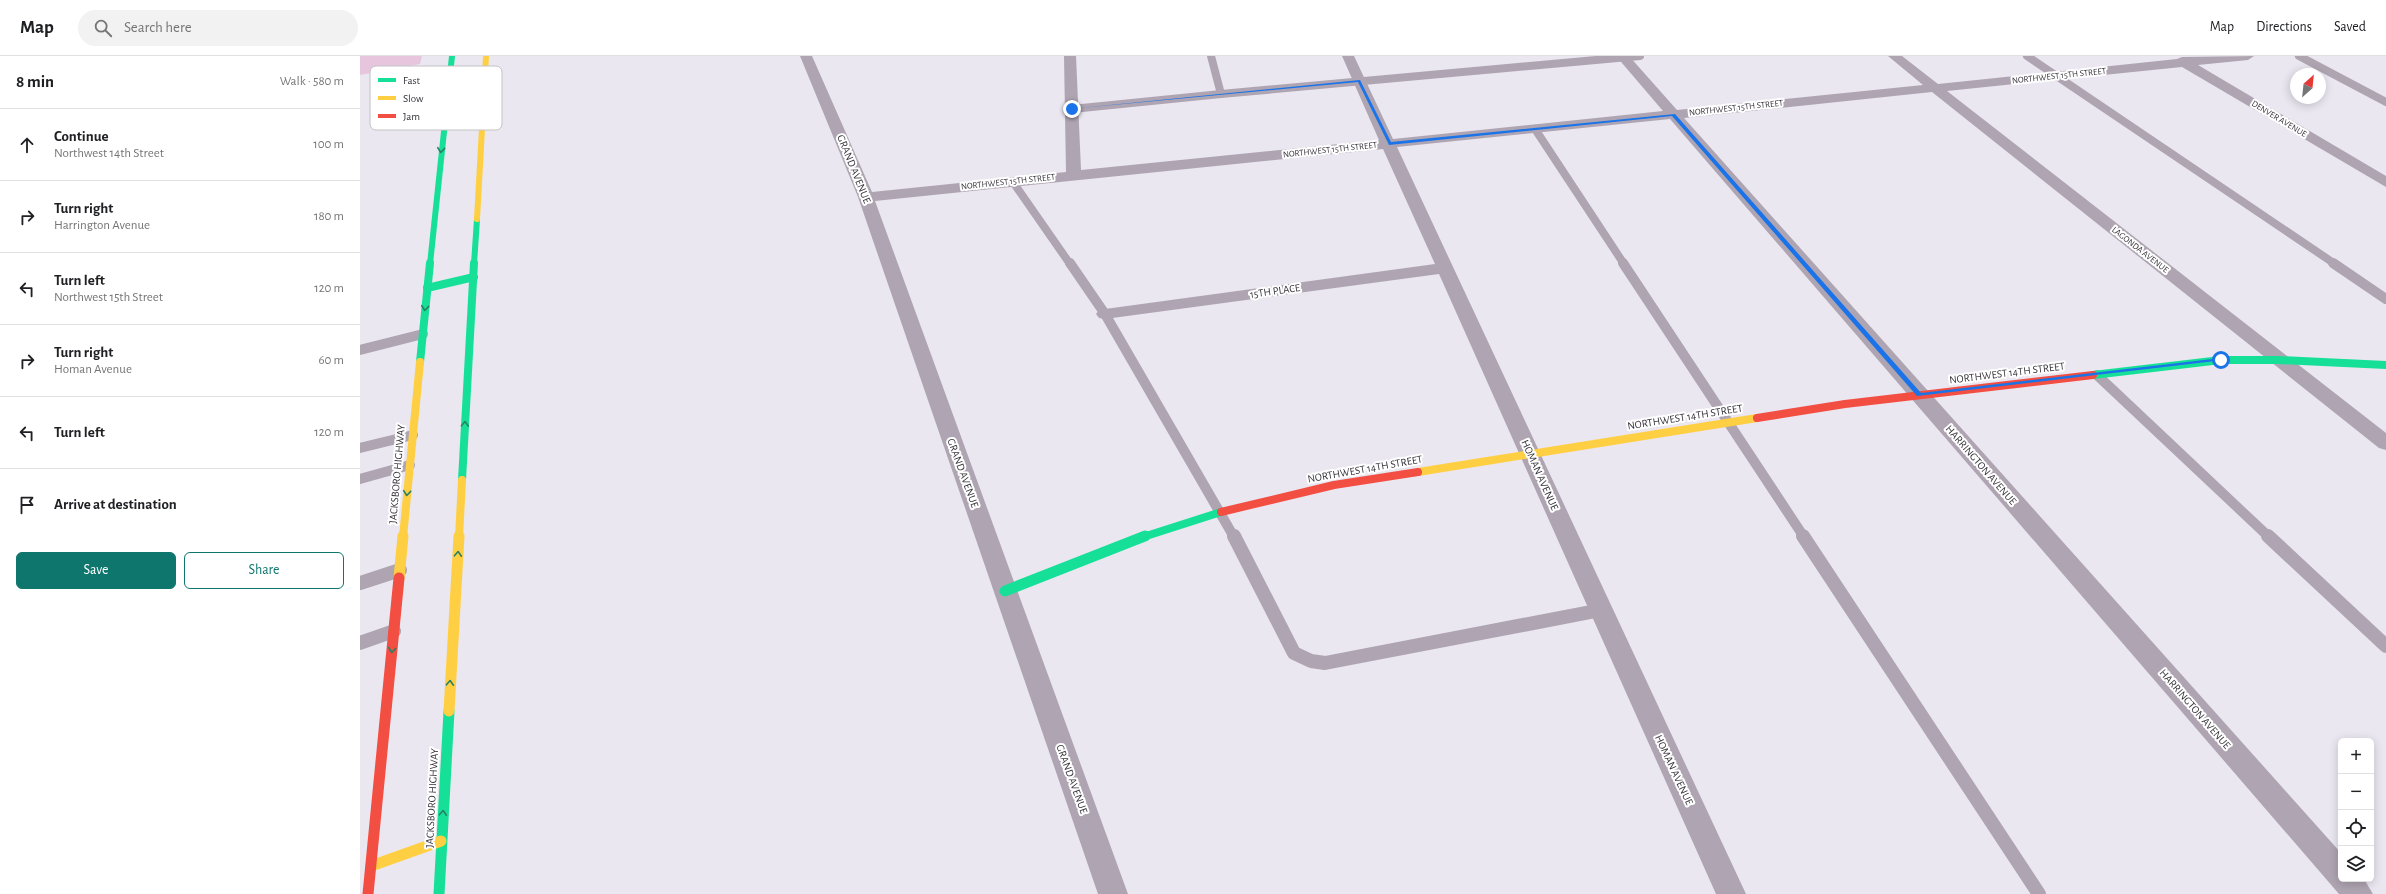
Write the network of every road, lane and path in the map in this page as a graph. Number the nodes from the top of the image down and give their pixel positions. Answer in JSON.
{"nodes":[{"id":1,"x":806,"y":56,"type":"edge"},
{"id":2,"x":1070,"y":56,"type":"edge"},
{"id":3,"x":1211,"y":56,"type":"edge"},
{"id":4,"x":1348,"y":56,"type":"edge"},
{"id":5,"x":1894,"y":56,"type":"edge"},
{"id":6,"x":2028,"y":56,"type":"edge"},
{"id":7,"x":2248,"y":56,"type":"edge"},
{"id":8,"x":2300,"y":56,"type":"edge"},
{"id":9,"x":1628,"y":57,"type":"edge"},
{"id":10,"x":2178,"y":59,"type":"edge"},
{"id":11,"x":2054,"y":76,"type":"junction"},
{"id":12,"x":1360,"y":81,"type":"junction"},
{"id":13,"x":1935,"y":88,"type":"junction"},
{"id":14,"x":1221,"y":94,"type":"junction"},
{"id":15,"x":2386,"y":102,"type":"edge"},
{"id":16,"x":1072,"y":109,"type":"junction"},
{"id":17,"x":1674,"y":115,"type":"junction"},
{"id":18,"x":1535,"y":129,"type":"junction"},
{"id":19,"x":446,"y":130,"type":"edge"},
{"id":20,"x":481,"y":130,"type":"edge"},
{"id":21,"x":1389,"y":144,"type":"junction"},
{"id":22,"x":1074,"y":176,"type":"junction"},
{"id":23,"x":1013,"y":182,"type":"junction"},
{"id":24,"x":2386,"y":182,"type":"edge"},
{"id":25,"x":866,"y":197,"type":"junction"},
{"id":26,"x":1446,"y":268,"type":"junction"},
{"id":27,"x":474,"y":277,"type":"junction"},
{"id":28,"x":427,"y":288,"type":"junction"},
{"id":29,"x":2386,"y":299,"type":"edge"},
{"id":30,"x":1105,"y":314,"type":"junction"},
{"id":31,"x":423,"y":334,"type":"junction"},
{"id":32,"x":360,"y":350,"type":"edge"},
{"id":33,"x":2278,"y":360,"type":"junction"},
{"id":34,"x":2386,"y":365,"type":"edge"},
{"id":35,"x":2097,"y":375,"type":"junction"},
{"id":36,"x":1919,"y":395,"type":"junction"},
{"id":37,"x":1729,"y":422,"type":"junction"},
{"id":38,"x":413,"y":435,"type":"junction"},
{"id":39,"x":2386,"y":443,"type":"edge"},
{"id":40,"x":360,"y":448,"type":"edge"},
{"id":41,"x":1530,"y":454,"type":"junction"},
{"id":42,"x":410,"y":465,"type":"junction"},
{"id":43,"x":360,"y":479,"type":"edge"},
{"id":44,"x":1221,"y":511,"type":"junction"},
{"id":45,"x":400,"y":570,"type":"junction"},
{"id":46,"x":360,"y":583,"type":"edge"},
{"id":47,"x":1005,"y":591,"type":"junction"},
{"id":48,"x":1601,"y":610,"type":"junction"},
{"id":49,"x":394,"y":631,"type":"junction"},
{"id":50,"x":360,"y":643,"type":"edge"},
{"id":51,"x":2386,"y":646,"type":"edge"},
{"id":52,"x":441,"y":841,"type":"junction"},
{"id":53,"x":365,"y":869,"type":"edge"},
{"id":54,"x":2338,"y":871,"type":"edge"},
{"id":55,"x":2348,"y":882,"type":"edge"},
{"id":56,"x":368,"y":894,"type":"edge"},
{"id":57,"x":438,"y":894,"type":"edge"},
{"id":58,"x":1113,"y":894,"type":"edge"},
{"id":59,"x":1731,"y":894,"type":"edge"},
{"id":60,"x":2038,"y":894,"type":"edge"},
{"id":61,"x":2358,"y":894,"type":"edge"}],
"edges":[{"from":1,"to":25,"type":"street","name":"GRAND AVENUE"},
{"from":2,"to":16,"type":"street"},
{"from":3,"to":14,"type":"lane"},
{"from":4,"to":12,"type":"street","name":"HOMAN AVENUE"},
{"from":5,"to":13,"type":"street","name":"LAGONDA AVENUE"},
{"from":6,"to":11,"type":"lane"},
{"from":7,"to":10,"type":"street","name":"NORTHWEST 15TH STREET"},
{"from":8,"to":15,"type":"lane"},
{"from":9,"to":12,"type":"lane"},
{"from":9,"to":17,"type":"street","name":"HARRINGTON AVENUE"},
{"from":10,"to":11,"type":"street","name":"NORTHWEST 15TH STREET"},
{"from":10,"to":24,"type":"street","name":"DENVER AVENUE"},
{"from":11,"to":13,"type":"street","name":"NORTHWEST 15TH STREET"},
{"from":11,"to":29,"type":"lane"},
{"from":12,"to":14,"type":"lane"},
{"from":12,"to":21,"type":"street","name":"HOMAN AVENUE"},
{"from":13,"to":17,"type":"street","name":"NORTHWEST 15TH STREET"},
{"from":13,"to":33,"type":"street","name":"LAGONDA AVENUE"},
{"from":14,"to":16,"type":"lane"},
{"from":16,"to":22,"type":"street"},
{"from":17,"to":18,"type":"street","name":"NORTHWEST 15TH STREET"},
{"from":17,"to":36,"type":"street","name":"HARRINGTON AVENUE"},
{"from":18,"to":21,"type":"street","name":"NORTHWEST 15TH STREET"},
{"from":18,"to":37,"type":"lane"},
{"from":19,"to":28,"type":"main road","name":"JACKSBORO HIGHWAY","one_way":true},
{"from":20,"to":27,"type":"main road","name":"JACKSBORO HIGHWAY"},
{"from":21,"to":22,"type":"street","name":"NORTHWEST 15TH STREET"},
{"from":21,"to":26,"type":"street","name":"HOMAN AVENUE"},
{"from":22,"to":23,"type":"street","name":"NORTHWEST 15TH STREET"},
{"from":23,"to":25,"type":"street","name":"NORTHWEST 15TH STREET"},
{"from":23,"to":30,"type":"lane"},
{"from":25,"to":47,"type":"street","name":"GRAND AVENUE"},
{"from":26,"to":30,"type":"street","name":"15TH PLACE"},
{"from":26,"to":41,"type":"street","name":"HOMAN AVENUE"},
{"from":27,"to":28,"type":"main road"},
{"from":52,"to":27,"type":"main road","name":"JACKSBORO HIGHWAY","one_way":true},
{"from":28,"to":31,"type":"main road","name":"JACKSBORO HIGHWAY","one_way":true},
{"from":30,"to":44,"type":"lane"},
{"from":31,"to":32,"type":"lane"},
{"from":31,"to":38,"type":"main road","name":"JACKSBORO HIGHWAY"},
{"from":33,"to":34,"type":"main road","name":"NORTHWEST 14TH STREET"},
{"from":33,"to":35,"type":"main road","name":"NORTHWEST 14TH STREET"},
{"from":33,"to":39,"type":"street","name":"LAGONDA AVENUE"},
{"from":35,"to":36,"type":"main road","name":"NORTHWEST 14TH STREET"},
{"from":35,"to":51,"type":"lane"},
{"from":36,"to":37,"type":"main road","name":"NORTHWEST 14TH STREET"},
{"from":36,"to":54,"type":"street","name":"HARRINGTON AVENUE"},
{"from":37,"to":41,"type":"main road","name":"NORTHWEST 14TH STREET"},
{"from":37,"to":60,"type":"lane"},
{"from":38,"to":40,"type":"lane"},
{"from":38,"to":42,"type":"main road","name":"JACKSBORO HIGHWAY"},
{"from":41,"to":44,"type":"main road","name":"NORTHWEST 14TH STREET"},
{"from":41,"to":48,"type":"street","name":"HOMAN AVENUE"},
{"from":42,"to":43,"type":"lane"},
{"from":42,"to":45,"type":"main road","name":"JACKSBORO HIGHWAY","one_way":true},
{"from":44,"to":47,"type":"main road","name":"NORTHWEST 14TH STREET"},
{"from":44,"to":48,"type":"lane"},
{"from":45,"to":46,"type":"lane"},
{"from":45,"to":49,"type":"main road","name":"JACKSBORO HIGHWAY"},
{"from":47,"to":58,"type":"street","name":"GRAND AVENUE"},
{"from":48,"to":59,"type":"street","name":"HOMAN AVENUE"},
{"from":49,"to":50,"type":"lane"},
{"from":49,"to":53,"type":"main road","name":"JACKSBORO HIGHWAY","one_way":true},
{"from":52,"to":53,"type":"main road"},
{"from":52,"to":57,"type":"main road","name":"JACKSBORO HIGHWAY"},
{"from":53,"to":56,"type":"main road","name":"JACKSBORO HIGHWAY"},
{"from":55,"to":61,"type":"street"}]}
